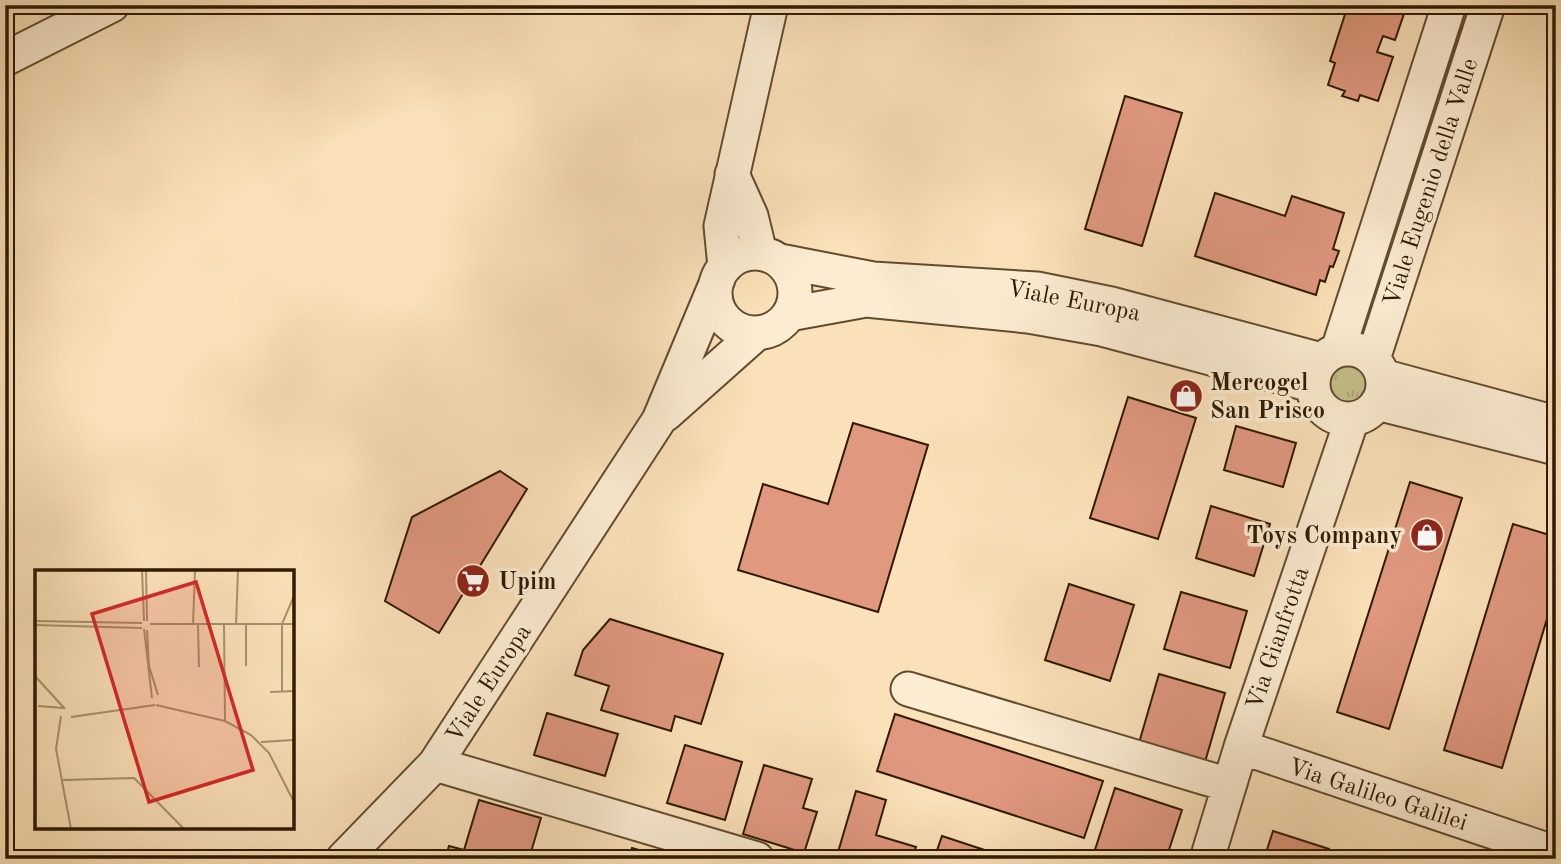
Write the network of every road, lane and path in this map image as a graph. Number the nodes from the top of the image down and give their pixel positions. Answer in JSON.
{"nodes":[{"id":1,"x":112,"y":5,"type":"edge"},
{"id":2,"x":771,"y":5,"type":"edge"},
{"id":3,"x":1449,"y":5,"type":"edge"},
{"id":4,"x":1488,"y":5,"type":"edge"},
{"id":5,"x":5,"y":58,"type":"edge"},
{"id":6,"x":1410,"y":129,"type":"junction"},
{"id":7,"x":1444,"y":139,"type":"junction"},
{"id":8,"x":732,"y":174,"type":"junction"},
{"id":9,"x":770,"y":257,"type":"junction"},
{"id":10,"x":721,"y":273,"type":"junction"},
{"id":11,"x":789,"y":314,"type":"junction"},
{"id":12,"x":757,"y":333,"type":"junction"},
{"id":13,"x":1324,"y":365,"type":"junction"},
{"id":14,"x":1371,"y":389,"type":"junction"},
{"id":15,"x":659,"y":420,"type":"junction"},
{"id":16,"x":1556,"y":423,"type":"edge"},
{"id":17,"x":1556,"y":448,"type":"edge"},
{"id":18,"x":908,"y":689,"type":"dead end"},
{"id":19,"x":1241,"y":747,"type":"junction"},
{"id":20,"x":435,"y":764,"type":"junction"},
{"id":21,"x":1228,"y":785,"type":"junction"},
{"id":22,"x":1556,"y":853,"type":"edge"},
{"id":23,"x":343,"y":859,"type":"edge"},
{"id":24,"x":757,"y":859,"type":"edge"},
{"id":25,"x":1207,"y":859,"type":"edge"}],
"edges":[{"from":1,"to":5,"type":"street"},
{"from":2,"to":8,"type":"street"},
{"from":3,"to":6,"type":"street","name":"Viale Eugenio della Valle"},
{"from":4,"to":7,"type":"street","name":"Viale Eugenio della Valle"},
{"from":6,"to":7,"type":"street"},
{"from":6,"to":13,"type":"street","name":"Viale Eugenio della Valle"},
{"from":7,"to":14,"type":"street","name":"Viale Eugenio della Valle"},
{"from":8,"to":9,"type":"street"},
{"from":8,"to":10,"type":"street"},
{"from":9,"to":10,"type":"street"},
{"from":9,"to":11,"type":"street"},
{"from":9,"to":13,"type":"street","name":"Viale Europa"},
{"from":10,"to":12,"type":"street"},
{"from":10,"to":15,"type":"street","name":"Viale Europa"},
{"from":11,"to":12,"type":"street"},
{"from":11,"to":13,"type":"street","name":"Viale Europa"},
{"from":12,"to":15,"type":"street","name":"Viale Europa"},
{"from":13,"to":14,"type":"street"},
{"from":13,"to":14,"type":"street"},
{"from":14,"to":16,"type":"street"},
{"from":14,"to":17,"type":"street"},
{"from":14,"to":19,"type":"street","name":"Via Gianfrotta"},
{"from":15,"to":20,"type":"street","name":"Viale Europa"},
{"from":18,"to":21,"type":"street"},
{"from":19,"to":21,"type":"street","name":"Via Gianfrotta"},
{"from":19,"to":22,"type":"street","name":"Via Galileo Galilei"},
{"from":20,"to":23,"type":"street","name":"Viale Europa"},
{"from":20,"to":24,"type":"street"},
{"from":21,"to":25,"type":"street","name":"Via Gianfrotta"}]}
